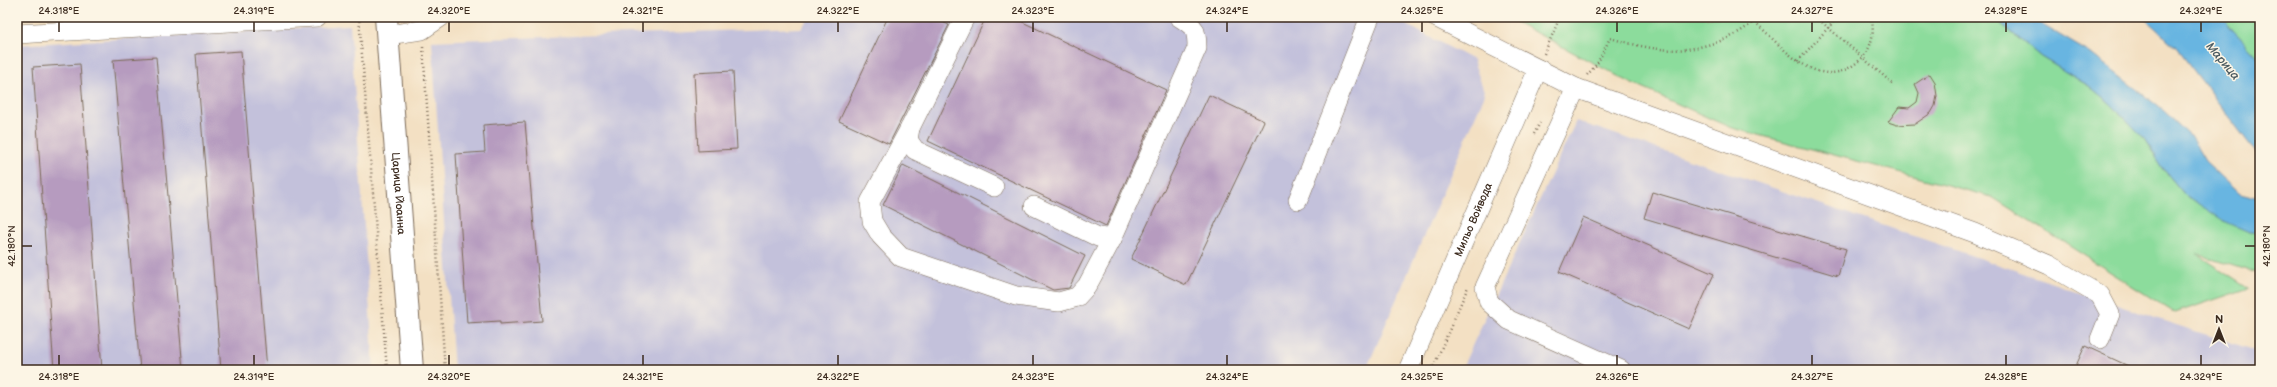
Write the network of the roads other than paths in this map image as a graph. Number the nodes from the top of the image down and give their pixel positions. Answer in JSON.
{"nodes":[{"id":1,"x":305,"y":17,"type":"edge"},
{"id":2,"x":441,"y":17,"type":"edge"},
{"id":3,"x":965,"y":17,"type":"edge"},
{"id":4,"x":1179,"y":17,"type":"edge"},
{"id":5,"x":1370,"y":17,"type":"edge"},
{"id":6,"x":1434,"y":17,"type":"edge"},
{"id":7,"x":152,"y":21,"type":"edge"},
{"id":8,"x":386,"y":26,"type":"edge"},
{"id":9,"x":17,"y":34,"type":"edge"},
{"id":10,"x":1538,"y":69,"type":"junction"},
{"id":11,"x":1576,"y":88,"type":"junction"},
{"id":12,"x":910,"y":128,"type":"junction"},
{"id":13,"x":994,"y":187,"type":"dead end"},
{"id":14,"x":1298,"y":200,"type":"dead end"},
{"id":15,"x":1034,"y":206,"type":"dead end"},
{"id":16,"x":1112,"y":239,"type":"junction"},
{"id":17,"x":2100,"y":339,"type":"dead end"},
{"id":18,"x":412,"y":370,"type":"edge"},
{"id":19,"x":1408,"y":370,"type":"edge"},
{"id":20,"x":1621,"y":370,"type":"edge"}],
"edges":[{"from":1,"to":7,"type":"street"},
{"from":2,"to":8,"type":"street"},
{"from":3,"to":12,"type":"street"},
{"from":4,"to":16,"type":"street"},
{"from":5,"to":14,"type":"street"},
{"from":6,"to":10,"type":"street"},
{"from":7,"to":9,"type":"street"},
{"from":8,"to":18,"type":"main road","name":"Царица Йоанна"},
{"from":10,"to":11,"type":"street"},
{"from":10,"to":19,"type":"street","name":"Мильо Войвода"},
{"from":11,"to":17,"type":"street"},
{"from":11,"to":20,"type":"street"},
{"from":12,"to":13,"type":"street"},
{"from":12,"to":16,"type":"street"},
{"from":15,"to":16,"type":"street"}]}
